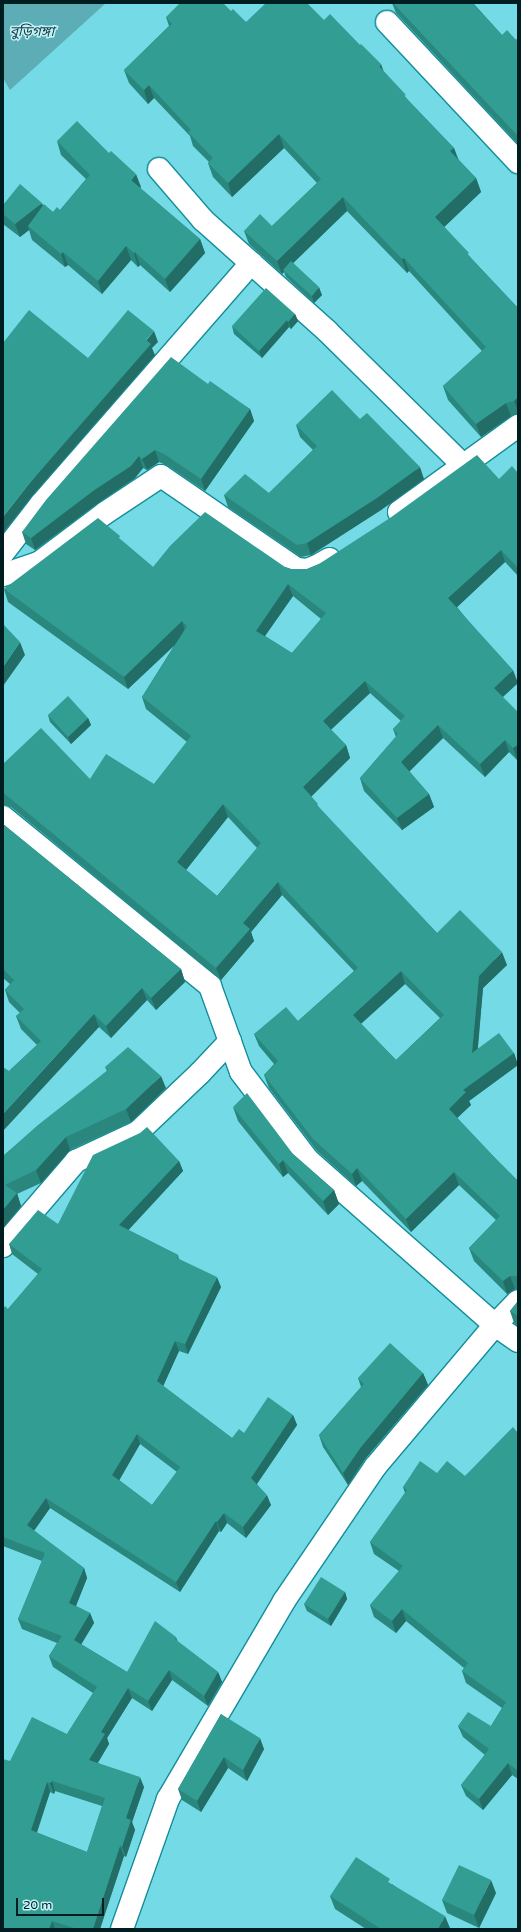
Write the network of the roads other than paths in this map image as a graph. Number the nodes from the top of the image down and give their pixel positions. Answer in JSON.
{"nodes":[{"id":1,"x":387,"y":22,"type":"dead end"},
{"id":2,"x":518,"y":162,"type":"edge"},
{"id":3,"x":159,"y":169,"type":"dead end"},
{"id":4,"x":251,"y":263,"type":"junction"},
{"id":5,"x":518,"y":426,"type":"edge"},
{"id":6,"x":463,"y":465,"type":"junction"},
{"id":7,"x":382,"y":524,"type":"edge"},
{"id":8,"x":343,"y":549,"type":"edge"},
{"id":9,"x":3,"y":553,"type":"edge"},
{"id":10,"x":3,"y":575,"type":"edge"},
{"id":11,"x":3,"y":817,"type":"edge"},
{"id":12,"x":230,"y":1041,"type":"junction"},
{"id":13,"x":3,"y":1246,"type":"edge"},
{"id":14,"x":518,"y":1301,"type":"edge"},
{"id":15,"x":495,"y":1325,"type":"junction"},
{"id":16,"x":518,"y":1341,"type":"edge"},
{"id":17,"x":122,"y":1929,"type":"edge"}],
"edges":[{"from":1,"to":2,"type":"street"},
{"from":3,"to":4,"type":"street"},
{"from":4,"to":6,"type":"street"},
{"from":4,"to":9,"type":"street"},
{"from":5,"to":6,"type":"street"},
{"from":6,"to":7,"type":"street"},
{"from":8,"to":10,"type":"street"},
{"from":11,"to":12,"type":"street"},
{"from":12,"to":13,"type":"street"},
{"from":12,"to":15,"type":"street"},
{"from":14,"to":15,"type":"street"},
{"from":15,"to":16,"type":"street"},
{"from":15,"to":17,"type":"street"}]}
